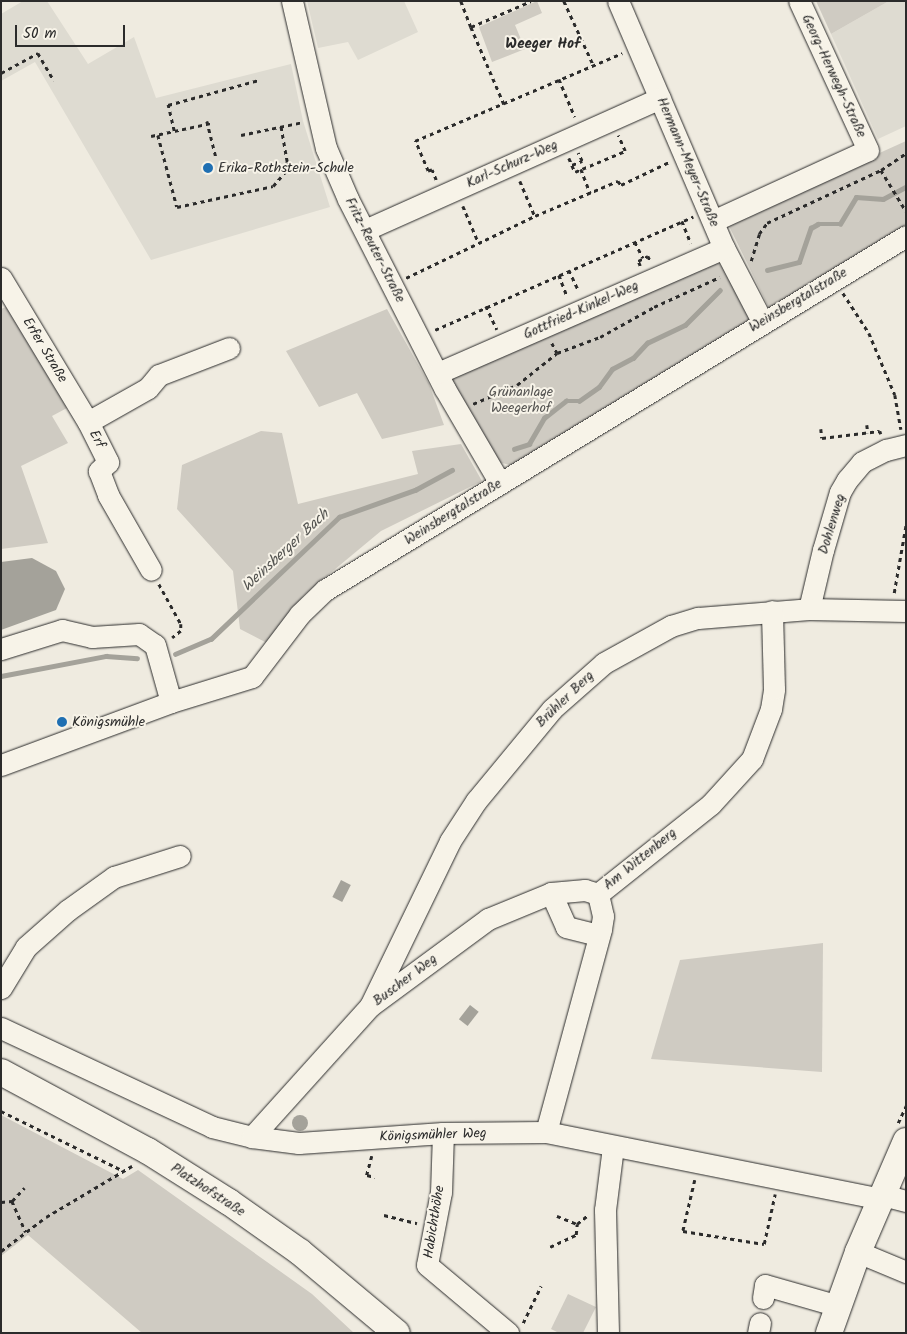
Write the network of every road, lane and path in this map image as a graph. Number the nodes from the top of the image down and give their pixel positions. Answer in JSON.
{"nodes":[{"id":1,"x":292,"y":1,"type":"edge"},
{"id":2,"x":461,"y":1,"type":"edge"},
{"id":3,"x":531,"y":1,"type":"edge"},
{"id":4,"x":564,"y":1,"type":"edge"},
{"id":5,"x":618,"y":1,"type":"edge"},
{"id":6,"x":799,"y":1,"type":"edge"},
{"id":7,"x":471,"y":26,"type":"junction"},
{"id":8,"x":638,"y":47,"type":"junction"},
{"id":9,"x":593,"y":64,"type":"junction"},
{"id":10,"x":1,"y":73,"type":"edge"},
{"id":11,"x":559,"y":79,"type":"junction"},
{"id":12,"x":259,"y":80,"type":"dead end"},
{"id":13,"x":54,"y":81,"type":"dead end"},
{"id":14,"x":660,"y":98,"type":"junction"},
{"id":15,"x":504,"y":104,"type":"junction"},
{"id":16,"x":317,"y":118,"type":"junction"},
{"id":17,"x":610,"y":120,"type":"junction"},
{"id":18,"x":281,"y":127,"type":"junction"},
{"id":19,"x":174,"y":131,"type":"junction"},
{"id":20,"x":582,"y":133,"type":"junction"},
{"id":21,"x":158,"y":134,"type":"junction"},
{"id":22,"x":242,"y":135,"type":"dead end"},
{"id":23,"x":152,"y":136,"type":"dead end"},
{"id":24,"x":561,"y":142,"type":"junction"},
{"id":25,"x":906,"y":153,"type":"edge"},
{"id":26,"x":684,"y":155,"type":"junction"},
{"id":27,"x":216,"y":157,"type":"dead end"},
{"id":28,"x":512,"y":164,"type":"junction"},
{"id":29,"x":581,"y":169,"type":"junction"},
{"id":30,"x":881,"y":170,"type":"junction"},
{"id":31,"x":447,"y":185,"type":"junction"},
{"id":32,"x":590,"y":193,"type":"junction"},
{"id":33,"x":906,"y":211,"type":"edge"},
{"id":34,"x":535,"y":216,"type":"junction"},
{"id":35,"x":710,"y":216,"type":"junction"},
{"id":36,"x":682,"y":221,"type":"junction"},
{"id":37,"x":365,"y":230,"type":"junction"},
{"id":38,"x":906,"y":236,"type":"edge"},
{"id":39,"x":478,"y":242,"type":"junction"},
{"id":40,"x":636,"y":242,"type":"junction"},
{"id":41,"x":724,"y":248,"type":"junction"},
{"id":42,"x":643,"y":258,"type":"dead end"},
{"id":43,"x":698,"y":259,"type":"junction"},
{"id":44,"x":569,"y":270,"type":"junction"},
{"id":45,"x":736,"y":271,"type":"junction"},
{"id":46,"x":559,"y":274,"type":"junction"},
{"id":47,"x":1,"y":278,"type":"edge"},
{"id":48,"x":393,"y":285,"type":"junction"},
{"id":49,"x":844,"y":295,"type":"dead end"},
{"id":50,"x":486,"y":306,"type":"junction"},
{"id":51,"x":580,"y":311,"type":"junction"},
{"id":52,"x":762,"y":321,"type":"junction"},
{"id":53,"x":420,"y":337,"type":"junction"},
{"id":54,"x":550,"y":338,"type":"dead end"},
{"id":55,"x":503,"y":345,"type":"junction"},
{"id":56,"x":229,"y":348,"type":"dead end"},
{"id":57,"x":557,"y":352,"type":"junction"},
{"id":58,"x":438,"y":374,"type":"junction"},
{"id":59,"x":483,"y":400,"type":"dead end"},
{"id":60,"x":899,"y":413,"type":"dead end"},
{"id":61,"x":88,"y":422,"type":"junction"},
{"id":62,"x":867,"y":425,"type":"dead end"},
{"id":63,"x":821,"y":429,"type":"dead end"},
{"id":64,"x":906,"y":445,"type":"edge"},
{"id":65,"x":500,"y":483,"type":"junction"},
{"id":66,"x":906,"y":524,"type":"edge"},
{"id":67,"x":151,"y":570,"type":"joint"},
{"id":68,"x":809,"y":609,"type":"junction"},
{"id":69,"x":899,"y":610,"type":"edge"},
{"id":70,"x":772,"y":612,"type":"junction"},
{"id":71,"x":155,"y":645,"type":"junction"},
{"id":72,"x":1,"y":650,"type":"edge"},
{"id":73,"x":171,"y":702,"type":"junction"},
{"id":74,"x":1,"y":765,"type":"edge"},
{"id":75,"x":180,"y":856,"type":"dead end"},
{"id":76,"x":551,"y":893,"type":"junction"},
{"id":77,"x":598,"y":894,"type":"junction"},
{"id":78,"x":599,"y":935,"type":"junction"},
{"id":79,"x":1,"y":988,"type":"edge"},
{"id":80,"x":370,"y":1006,"type":"junction"},
{"id":81,"x":1,"y":1028,"type":"edge"},
{"id":82,"x":1,"y":1072,"type":"edge"},
{"id":83,"x":1,"y":1111,"type":"edge"},
{"id":84,"x":546,"y":1132,"type":"junction"},
{"id":85,"x":443,"y":1133,"type":"junction"},
{"id":86,"x":252,"y":1137,"type":"junction"},
{"id":87,"x":376,"y":1138,"type":"junction"},
{"id":88,"x":906,"y":1142,"type":"edge"},
{"id":89,"x":614,"y":1147,"type":"junction"},
{"id":90,"x":135,"y":1164,"type":"dead end"},
{"id":91,"x":699,"y":1164,"type":"junction"},
{"id":92,"x":124,"y":1171,"type":"junction"},
{"id":93,"x":375,"y":1177,"type":"dead end"},
{"id":94,"x":778,"y":1179,"type":"junction"},
{"id":95,"x":24,"y":1188,"type":"dead end"},
{"id":96,"x":890,"y":1198,"type":"edge"},
{"id":97,"x":12,"y":1201,"type":"junction"},
{"id":98,"x":606,"y":1201,"type":"junction"},
{"id":99,"x":1,"y":1202,"type":"edge"},
{"id":100,"x":384,"y":1215,"type":"dead end"},
{"id":101,"x":557,"y":1216,"type":"dead end"},
{"id":102,"x":577,"y":1224,"type":"junction"},
{"id":103,"x":434,"y":1228,"type":"junction"},
{"id":104,"x":26,"y":1232,"type":"junction"},
{"id":105,"x":550,"y":1247,"type":"dead end"},
{"id":106,"x":1,"y":1251,"type":"edge"},
{"id":107,"x":858,"y":1252,"type":"junction"},
{"id":108,"x":906,"y":1272,"type":"edge"},
{"id":109,"x":542,"y":1286,"type":"dead end"},
{"id":110,"x":763,"y":1298,"type":"dead end"},
{"id":111,"x":838,"y":1306,"type":"junction"},
{"id":112,"x":515,"y":1329,"type":"edge"},
{"id":113,"x":397,"y":1333,"type":"edge"},
{"id":114,"x":608,"y":1333,"type":"edge"},
{"id":115,"x":829,"y":1333,"type":"edge"}],
"edges":[{"from":1,"to":16,"type":"street","name":"Fritz-Reuter-Straße"},
{"from":2,"to":7,"type":"path"},
{"from":3,"to":7,"type":"path"},
{"from":4,"to":9,"type":"path"},
{"from":5,"to":8,"type":"street","name":"Hermann-Meyer-Straße"},
{"from":6,"to":35,"type":"street","name":"Georg-Herwegh-Straße"},
{"from":7,"to":15,"type":"path"},
{"from":8,"to":9,"type":"path"},
{"from":8,"to":14,"type":"street","name":"Hermann-Meyer-Straße"},
{"from":9,"to":11,"type":"path"},
{"from":10,"to":13,"type":"path"},
{"from":11,"to":15,"type":"path"},
{"from":11,"to":20,"type":"path"},
{"from":12,"to":19,"type":"path"},
{"from":14,"to":17,"type":"street","name":"Karl-Schurz-Weg"},
{"from":14,"to":26,"type":"street","name":"Hermann-Meyer-Straße"},
{"from":15,"to":31,"type":"path"},
{"from":16,"to":18,"type":"path"},
{"from":16,"to":37,"type":"street","name":"Fritz-Reuter-Straße"},
{"from":17,"to":20,"type":"street","name":"Karl-Schurz-Weg"},
{"from":17,"to":29,"type":"path"},
{"from":18,"to":21,"type":"path"},
{"from":18,"to":22,"type":"path"},
{"from":19,"to":21,"type":"path"},
{"from":19,"to":27,"type":"path"},
{"from":20,"to":24,"type":"street","name":"Karl-Schurz-Weg"},
{"from":21,"to":23,"type":"path"},
{"from":24,"to":28,"type":"street","name":"Karl-Schurz-Weg"},
{"from":24,"to":29,"type":"path"},
{"from":25,"to":30,"type":"path"},
{"from":26,"to":32,"type":"path"},
{"from":26,"to":35,"type":"street","name":"Hermann-Meyer-Straße"},
{"from":28,"to":31,"type":"street","name":"Karl-Schurz-Weg"},
{"from":28,"to":34,"type":"path"},
{"from":29,"to":32,"type":"path"},
{"from":30,"to":33,"type":"path"},
{"from":30,"to":45,"type":"path"},
{"from":31,"to":37,"type":"street","name":"Karl-Schurz-Weg"},
{"from":31,"to":39,"type":"path"},
{"from":32,"to":34,"type":"path"},
{"from":34,"to":39,"type":"path"},
{"from":35,"to":36,"type":"path"},
{"from":35,"to":41,"type":"street","name":"Hermann-Meyer-Straße"},
{"from":36,"to":40,"type":"path"},
{"from":36,"to":43,"type":"path"},
{"from":37,"to":48,"type":"street","name":"Fritz-Reuter-Straße"},
{"from":38,"to":52,"type":"street","name":"Weinsbergtalstraße"},
{"from":39,"to":48,"type":"path"},
{"from":40,"to":42,"type":"path"},
{"from":40,"to":44,"type":"path"},
{"from":41,"to":43,"type":"street","name":"Gottfried-Kinkel-Weg"},
{"from":41,"to":45,"type":"street","name":"Hermann-Meyer-Straße"},
{"from":43,"to":51,"type":"street","name":"Gottfried-Kinkel-Weg"},
{"from":44,"to":46,"type":"path"},
{"from":44,"to":51,"type":"path"},
{"from":45,"to":52,"type":"street","name":"Hermann-Meyer-Straße"},
{"from":45,"to":57,"type":"path"},
{"from":46,"to":50,"type":"path"},
{"from":46,"to":51,"type":"path"},
{"from":47,"to":61,"type":"street","name":"Erfer Straße"},
{"from":48,"to":53,"type":"street","name":"Fritz-Reuter-Straße"},
{"from":49,"to":60,"type":"path"},
{"from":50,"to":53,"type":"path"},
{"from":50,"to":55,"type":"path"},
{"from":51,"to":55,"type":"street","name":"Gottfried-Kinkel-Weg"},
{"from":52,"to":65,"type":"street","name":"Weinsbergtalstraße"},
{"from":53,"to":58,"type":"street","name":"Fritz-Reuter-Straße"},
{"from":54,"to":57,"type":"path"},
{"from":55,"to":58,"type":"street","name":"Gottfried-Kinkel-Weg"},
{"from":56,"to":61,"type":"street","name":"Erf"},
{"from":57,"to":59,"type":"path"},
{"from":58,"to":65,"type":"street","name":"Fritz-Reuter-Straße"},
{"from":61,"to":67,"type":"street","name":"Erf"},
{"from":62,"to":63,"type":"path"},
{"from":64,"to":68,"type":"street","name":"Dohlenweg"},
{"from":65,"to":73,"type":"street","name":"Weinsbergtalstraße"},
{"from":66,"to":69,"type":"path"},
{"from":67,"to":71,"type":"path"},
{"from":68,"to":69,"type":"street","name":"Brühler Berg"},
{"from":68,"to":70,"type":"street","name":"Brühler Berg"},
{"from":70,"to":77,"type":"street","name":"Am Wittenberg"},
{"from":70,"to":80,"type":"street","name":"Brühler Berg"},
{"from":71,"to":72,"type":"street"},
{"from":71,"to":73,"type":"street"},
{"from":73,"to":74,"type":"street","name":"Weinsbergtalstraße"},
{"from":75,"to":79,"type":"street"},
{"from":76,"to":77,"type":"street","name":"Buscher Weg"},
{"from":76,"to":78,"type":"street"},
{"from":76,"to":80,"type":"street","name":"Buscher Weg"},
{"from":77,"to":78,"type":"street","name":"Am Wittenberg"},
{"from":78,"to":84,"type":"street","name":"Am Wittenberg"},
{"from":80,"to":86,"type":"street","name":"Buscher Weg"},
{"from":81,"to":86,"type":"street","name":"Königsmühler Weg"},
{"from":82,"to":113,"type":"main road","name":"Platzhofstraße"},
{"from":83,"to":92,"type":"path"},
{"from":84,"to":85,"type":"street","name":"Königsmühler Weg"},
{"from":84,"to":89,"type":"street","name":"Königsmühler Weg"},
{"from":85,"to":87,"type":"street","name":"Königsmühler Weg"},
{"from":85,"to":103,"type":"street","name":"Habichthöhe"},
{"from":86,"to":87,"type":"street","name":"Königsmühler Weg"},
{"from":87,"to":93,"type":"path"},
{"from":88,"to":96,"type":"main road"},
{"from":89,"to":91,"type":"street","name":"Königsmühler Weg"},
{"from":89,"to":98,"type":"street"},
{"from":90,"to":92,"type":"path"},
{"from":91,"to":94,"type":"street","name":"Königsmühler Weg"},
{"from":91,"to":94,"type":"path"},
{"from":92,"to":104,"type":"path"},
{"from":94,"to":96,"type":"street","name":"Königsmühler Weg"},
{"from":95,"to":97,"type":"path"},
{"from":96,"to":107,"type":"main road"},
{"from":97,"to":99,"type":"path"},
{"from":97,"to":104,"type":"path"},
{"from":98,"to":102,"type":"path"},
{"from":98,"to":114,"type":"street"},
{"from":100,"to":103,"type":"path"},
{"from":101,"to":102,"type":"path"},
{"from":102,"to":105,"type":"path"},
{"from":103,"to":112,"type":"street","name":"Habichthöhe"},
{"from":104,"to":106,"type":"path"},
{"from":107,"to":108,"type":"street"},
{"from":107,"to":111,"type":"main road"},
{"from":109,"to":112,"type":"path"},
{"from":110,"to":111,"type":"street"},
{"from":111,"to":115,"type":"main road"}]}
